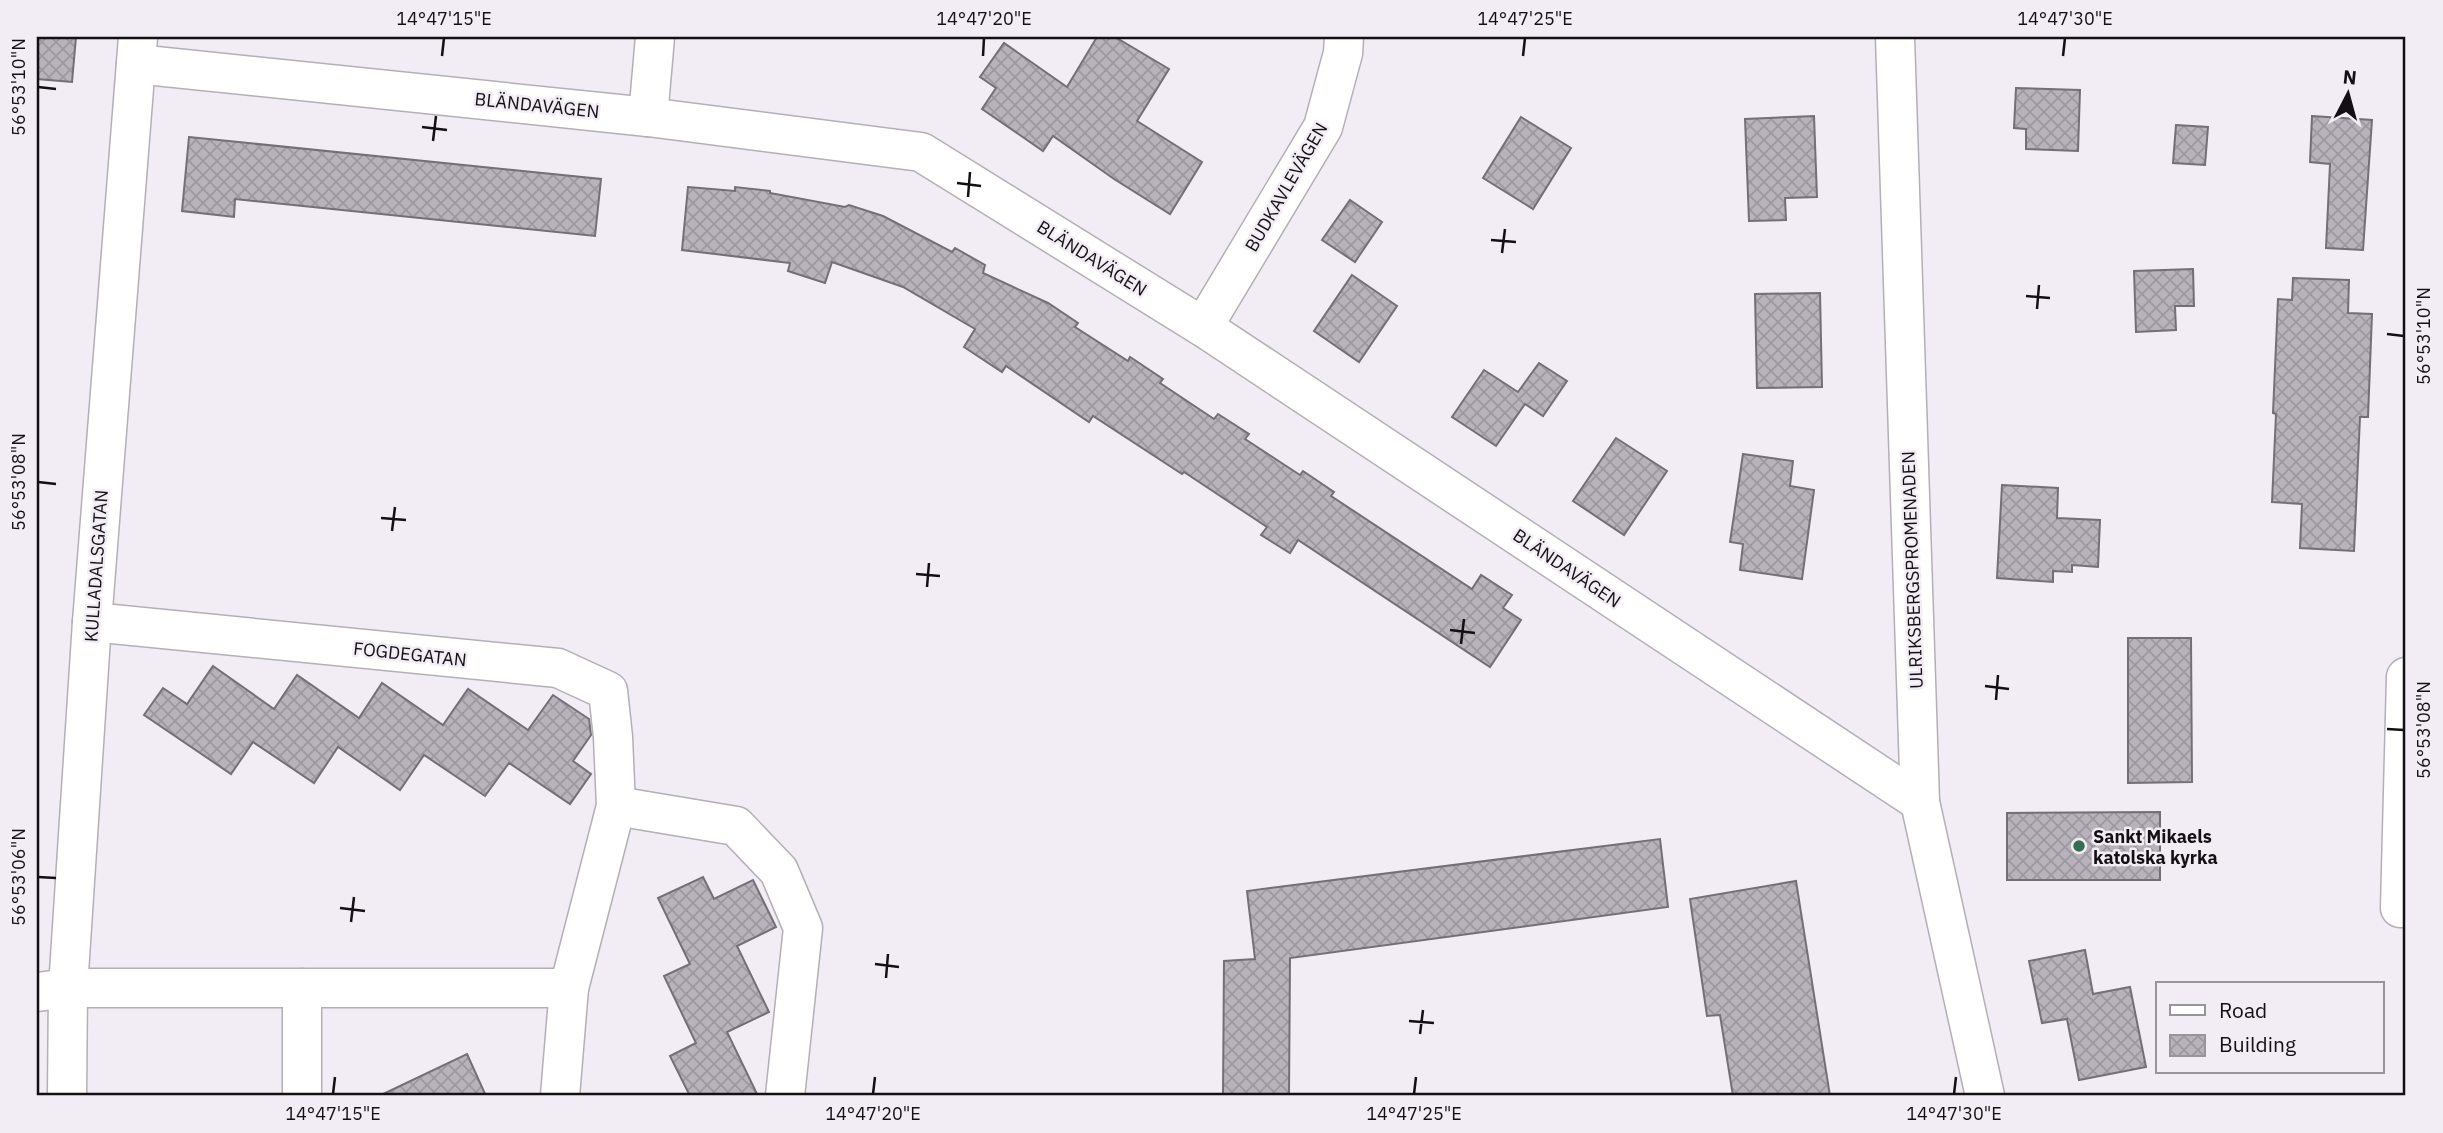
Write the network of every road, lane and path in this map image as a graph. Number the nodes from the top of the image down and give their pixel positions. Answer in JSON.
{"nodes":[{"id":1,"x":655,"y":37,"type":"edge"},
{"id":2,"x":1344,"y":37,"type":"edge"},
{"id":3,"x":1895,"y":37,"type":"edge"},
{"id":4,"x":137,"y":50,"type":"edge"},
{"id":5,"x":648,"y":117,"type":"junction"},
{"id":6,"x":1203,"y":327,"type":"junction"},
{"id":7,"x":92,"y":622,"type":"junction"},
{"id":8,"x":2406,"y":677,"type":"edge"},
{"id":9,"x":1920,"y":802,"type":"junction"},
{"id":10,"x":616,"y":806,"type":"junction"},
{"id":11,"x":2406,"y":908,"type":"edge"},
{"id":12,"x":302,"y":988,"type":"junction"},
{"id":13,"x":569,"y":988,"type":"junction"},
{"id":14,"x":52,"y":990,"type":"edge"},
{"id":15,"x":67,"y":1096,"type":"edge"},
{"id":16,"x":302,"y":1096,"type":"edge"},
{"id":17,"x":560,"y":1096,"type":"edge"},
{"id":18,"x":785,"y":1096,"type":"edge"},
{"id":19,"x":1985,"y":1096,"type":"edge"}],
"edges":[{"from":1,"to":5,"type":"street"},
{"from":2,"to":6,"type":"street","name":"BUDKAVLEVÄGEN"},
{"from":3,"to":9,"type":"street","name":"ULRIKSBERGSPROMENADEN"},
{"from":4,"to":5,"type":"street","name":"BLÄNDAVÄGEN"},
{"from":4,"to":7,"type":"street","name":"KULLADALSGATAN"},
{"from":5,"to":6,"type":"street","name":"BLÄNDAVÄGEN"},
{"from":6,"to":9,"type":"street","name":"BLÄNDAVÄGEN"},
{"from":7,"to":10,"type":"street","name":"FOGDEGATAN"},
{"from":7,"to":14,"type":"street","name":"KULLADALSGATAN"},
{"from":8,"to":11,"type":"street"},
{"from":9,"to":19,"type":"street","name":"ULRIKSBERGSPROMENADEN"},
{"from":10,"to":13,"type":"street","name":"FOGDEGATAN"},
{"from":10,"to":18,"type":"street"},
{"from":12,"to":13,"type":"street"},
{"from":12,"to":14,"type":"street"},
{"from":12,"to":16,"type":"street"},
{"from":13,"to":17,"type":"street","name":"FOGDEGATAN"},
{"from":14,"to":15,"type":"street","name":"KULLADALSGATAN"}]}
